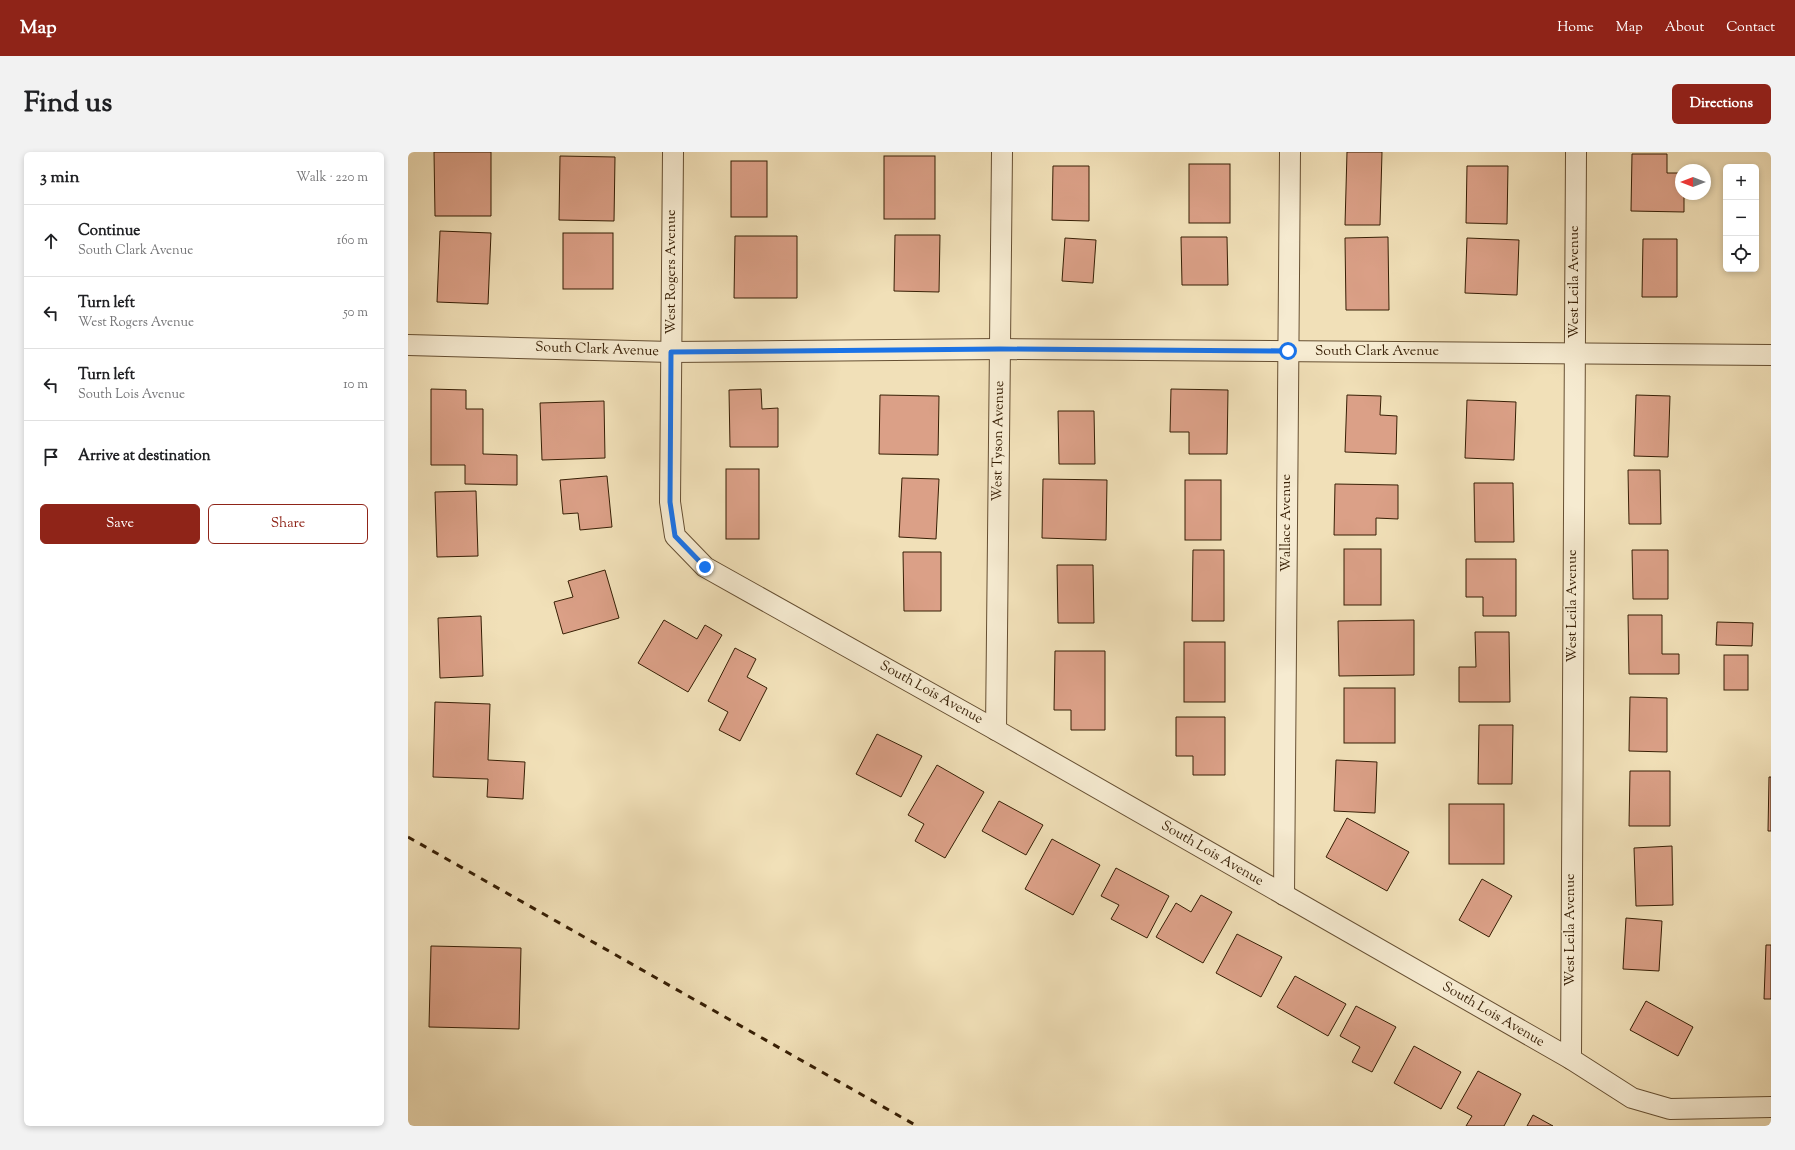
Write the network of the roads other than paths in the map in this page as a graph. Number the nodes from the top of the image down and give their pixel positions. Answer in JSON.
{"nodes":[{"id":1,"x":673,"y":152,"type":"edge"},
{"id":2,"x":1002,"y":152,"type":"edge"},
{"id":3,"x":1290,"y":152,"type":"edge"},
{"id":4,"x":1576,"y":152,"type":"edge"},
{"id":5,"x":408,"y":345,"type":"edge"},
{"id":6,"x":1000,"y":349,"type":"junction"},
{"id":7,"x":1288,"y":351,"type":"junction"},
{"id":8,"x":671,"y":352,"type":"junction"},
{"id":9,"x":1574,"y":353,"type":"junction"},
{"id":10,"x":1771,"y":355,"type":"edge"},
{"id":11,"x":675,"y":536,"type":"joint"},
{"id":12,"x":996,"y":730,"type":"junction"},
{"id":13,"x":1284,"y":895,"type":"junction"},
{"id":14,"x":1571,"y":1060,"type":"junction"},
{"id":15,"x":1771,"y":1107,"type":"edge"}],
"edges":[{"from":1,"to":8,"type":"street","name":"West Rogers Avenue"},
{"from":2,"to":6,"type":"street","name":"West Tyson Avenue"},
{"from":3,"to":7,"type":"street","name":"Wallace Avenue"},
{"from":4,"to":9,"type":"street","name":"West Leila Avenue"},
{"from":5,"to":8,"type":"street","name":"South Clark Avenue"},
{"from":6,"to":7,"type":"street","name":"South Clark Avenue"},
{"from":6,"to":8,"type":"street","name":"South Clark Avenue"},
{"from":6,"to":12,"type":"street","name":"West Tyson Avenue"},
{"from":7,"to":9,"type":"street","name":"South Clark Avenue"},
{"from":7,"to":13,"type":"street","name":"Wallace Avenue"},
{"from":8,"to":11,"type":"street","name":"West Rogers Avenue"},
{"from":9,"to":10,"type":"street","name":"South Clark Avenue"},
{"from":9,"to":14,"type":"street","name":"West Leila Avenue"},
{"from":11,"to":12,"type":"street","name":"South Lois Avenue"},
{"from":12,"to":13,"type":"street","name":"South Lois Avenue"},
{"from":13,"to":14,"type":"street","name":"South Lois Avenue"},
{"from":14,"to":15,"type":"street","name":"South Lois Avenue"}]}
